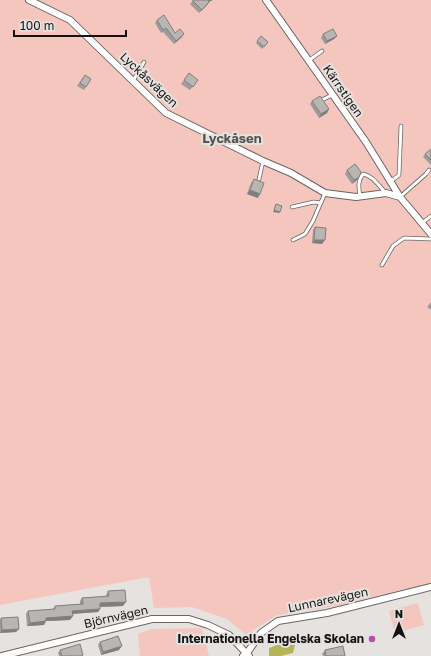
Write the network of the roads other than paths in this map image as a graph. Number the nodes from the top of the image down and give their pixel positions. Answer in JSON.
{"nodes":[{"id":1,"x":29,"y":0,"type":"edge"},
{"id":2,"x":266,"y":0,"type":"edge"},
{"id":3,"x":322,"y":51,"type":"dead end"},
{"id":4,"x":308,"y":61,"type":"junction"},
{"id":5,"x":144,"y":62,"type":"dead end"},
{"id":6,"x":133,"y":81,"type":"junction"},
{"id":7,"x":332,"y":95,"type":"junction"},
{"id":8,"x":322,"y":100,"type":"edge"},
{"id":9,"x":401,"y":126,"type":"dead end"},
{"id":10,"x":263,"y":161,"type":"junction"},
{"id":11,"x":429,"y":170,"type":"dead end"},
{"id":12,"x":259,"y":179,"type":"edge"},
{"id":13,"x":390,"y":182,"type":"junction"},
{"id":14,"x":325,"y":193,"type":"junction"},
{"id":15,"x":386,"y":193,"type":"junction"},
{"id":16,"x":360,"y":197,"type":"junction"},
{"id":17,"x":400,"y":197,"type":"junction"},
{"id":18,"x":321,"y":203,"type":"junction"},
{"id":19,"x":292,"y":207,"type":"dead end"},
{"id":20,"x":431,"y":216,"type":"edge"},
{"id":21,"x":422,"y":223,"type":"junction"},
{"id":22,"x":431,"y":234,"type":"edge"},
{"id":23,"x":431,"y":239,"type":"edge"},
{"id":24,"x":293,"y":240,"type":"dead end"},
{"id":25,"x":382,"y":265,"type":"dead end"},
{"id":26,"x":431,"y":587,"type":"edge"},
{"id":27,"x":246,"y":655,"type":"edge"},
{"id":28,"x":2,"y":656,"type":"edge"}],
"edges":[{"from":1,"to":6,"type":"street","name":"Lyckåsvägen"},
{"from":2,"to":4,"type":"street","name":"Kärrstigen"},
{"from":3,"to":4,"type":"lane"},
{"from":4,"to":7,"type":"street","name":"Kärrstigen"},
{"from":5,"to":6,"type":"lane"},
{"from":6,"to":10,"type":"street","name":"Lyckåsvägen"},
{"from":7,"to":8,"type":"lane"},
{"from":7,"to":13,"type":"street","name":"Kärrstigen"},
{"from":9,"to":13,"type":"lane"},
{"from":10,"to":12,"type":"lane"},
{"from":10,"to":14,"type":"street","name":"Lyckåsvägen"},
{"from":11,"to":17,"type":"lane"},
{"from":13,"to":17,"type":"street","name":"Kärrstigen"},
{"from":14,"to":16,"type":"street","name":"Lyckåsvägen"},
{"from":14,"to":18,"type":"lane"},
{"from":15,"to":16,"type":"street","name":"Lyckåsvägen"},
{"from":15,"to":16,"type":"lane"},
{"from":15,"to":17,"type":"street","name":"Lyckåsvägen"},
{"from":17,"to":21,"type":"street"},
{"from":18,"to":19,"type":"lane"},
{"from":18,"to":24,"type":"lane"},
{"from":20,"to":21,"type":"lane"},
{"from":21,"to":22,"type":"street"},
{"from":23,"to":25,"type":"lane"},
{"from":26,"to":27,"type":"street","name":"Lunnarevägen"},
{"from":27,"to":28,"type":"street","name":"Björnvägen"}]}
